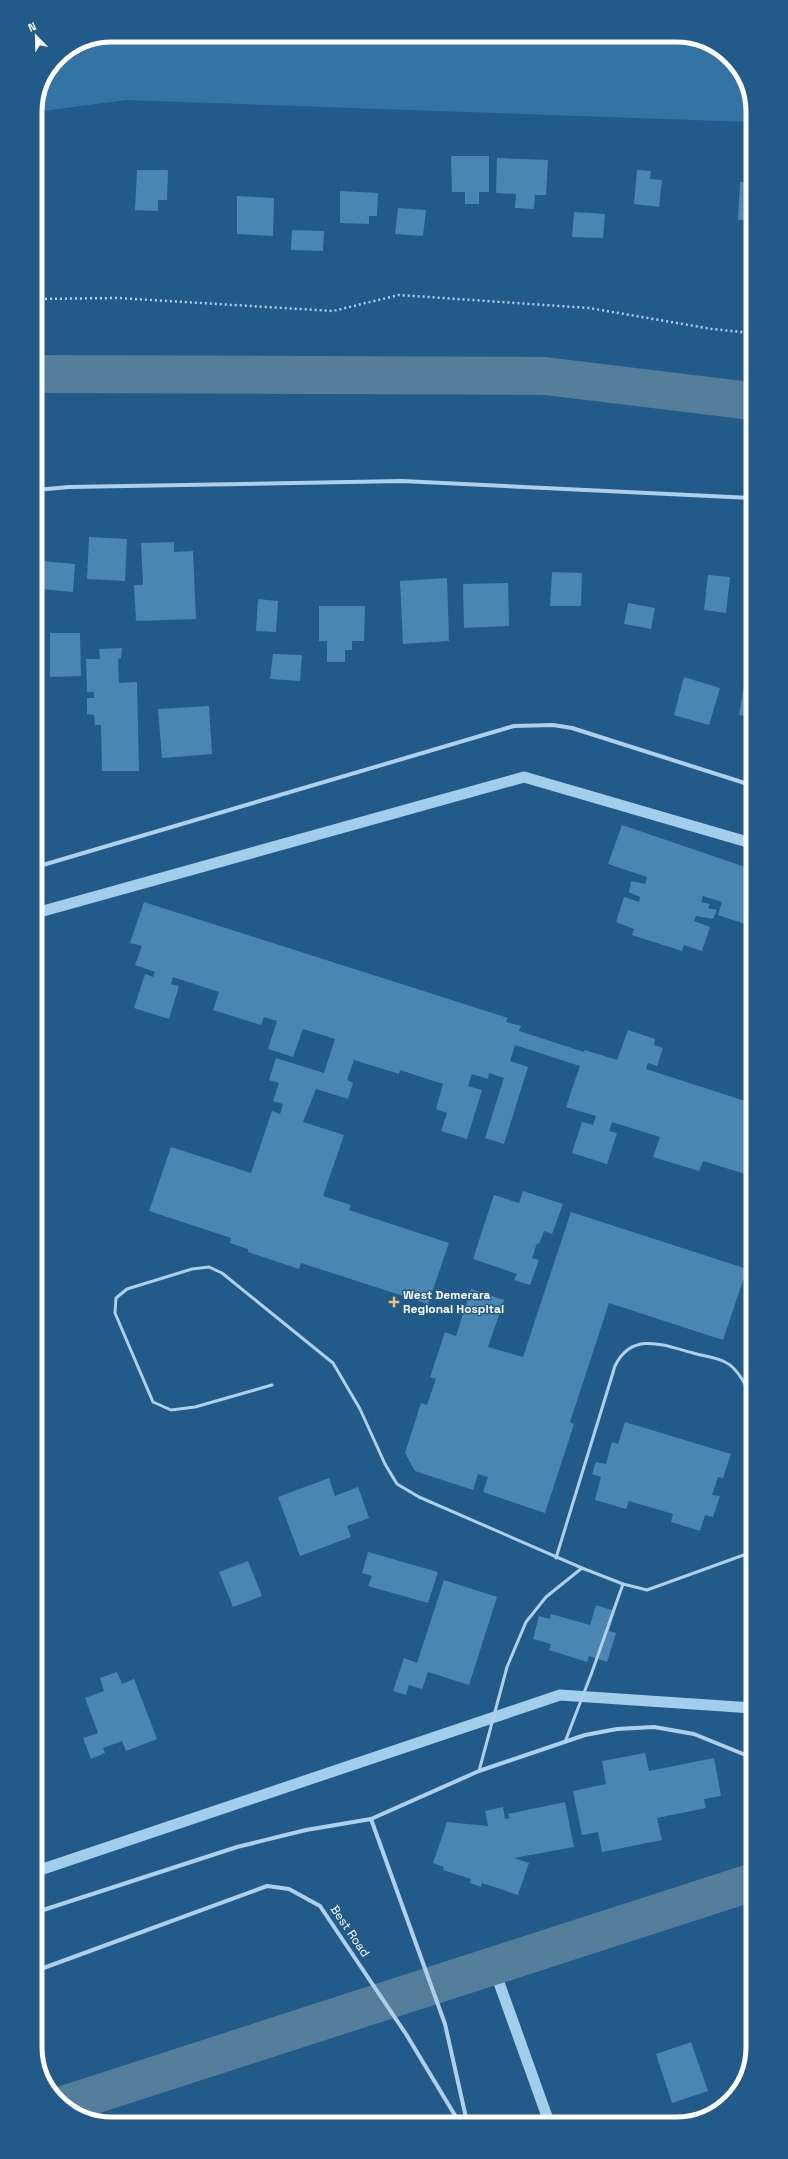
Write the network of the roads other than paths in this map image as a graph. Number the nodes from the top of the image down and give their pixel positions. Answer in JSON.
{"nodes":[{"id":1,"x":42,"y":489,"type":"edge"},
{"id":2,"x":746,"y":498,"type":"edge"},
{"id":3,"x":746,"y":783,"type":"edge"},
{"id":4,"x":42,"y":865,"type":"edge"},
{"id":5,"x":272,"y":1385,"type":"dead end"},
{"id":6,"x":746,"y":1389,"type":"edge"},
{"id":7,"x":746,"y":1554,"type":"edge"},
{"id":8,"x":556,"y":1558,"type":"junction"},
{"id":9,"x":582,"y":1568,"type":"junction"},
{"id":10,"x":623,"y":1584,"type":"junction"},
{"id":11,"x":565,"y":1742,"type":"junction"},
{"id":12,"x":746,"y":1755,"type":"edge"},
{"id":13,"x":479,"y":1771,"type":"junction"},
{"id":14,"x":371,"y":1819,"type":"junction"},
{"id":15,"x":42,"y":1911,"type":"edge"},
{"id":16,"x":42,"y":1969,"type":"edge"},
{"id":17,"x":456,"y":2117,"type":"edge"},
{"id":18,"x":466,"y":2117,"type":"edge"}],
"edges":[{"from":1,"to":2,"type":"street"},
{"from":3,"to":4,"type":"street"},
{"from":5,"to":8,"type":"lane"},
{"from":6,"to":8,"type":"lane"},
{"from":7,"to":10,"type":"lane"},
{"from":8,"to":9,"type":"lane"},
{"from":9,"to":10,"type":"lane"},
{"from":9,"to":13,"type":"lane"},
{"from":10,"to":11,"type":"lane"},
{"from":11,"to":12,"type":"street"},
{"from":11,"to":13,"type":"street"},
{"from":13,"to":14,"type":"street"},
{"from":14,"to":15,"type":"street"},
{"from":14,"to":18,"type":"street"},
{"from":16,"to":17,"type":"street","name":"Best Road"}]}
